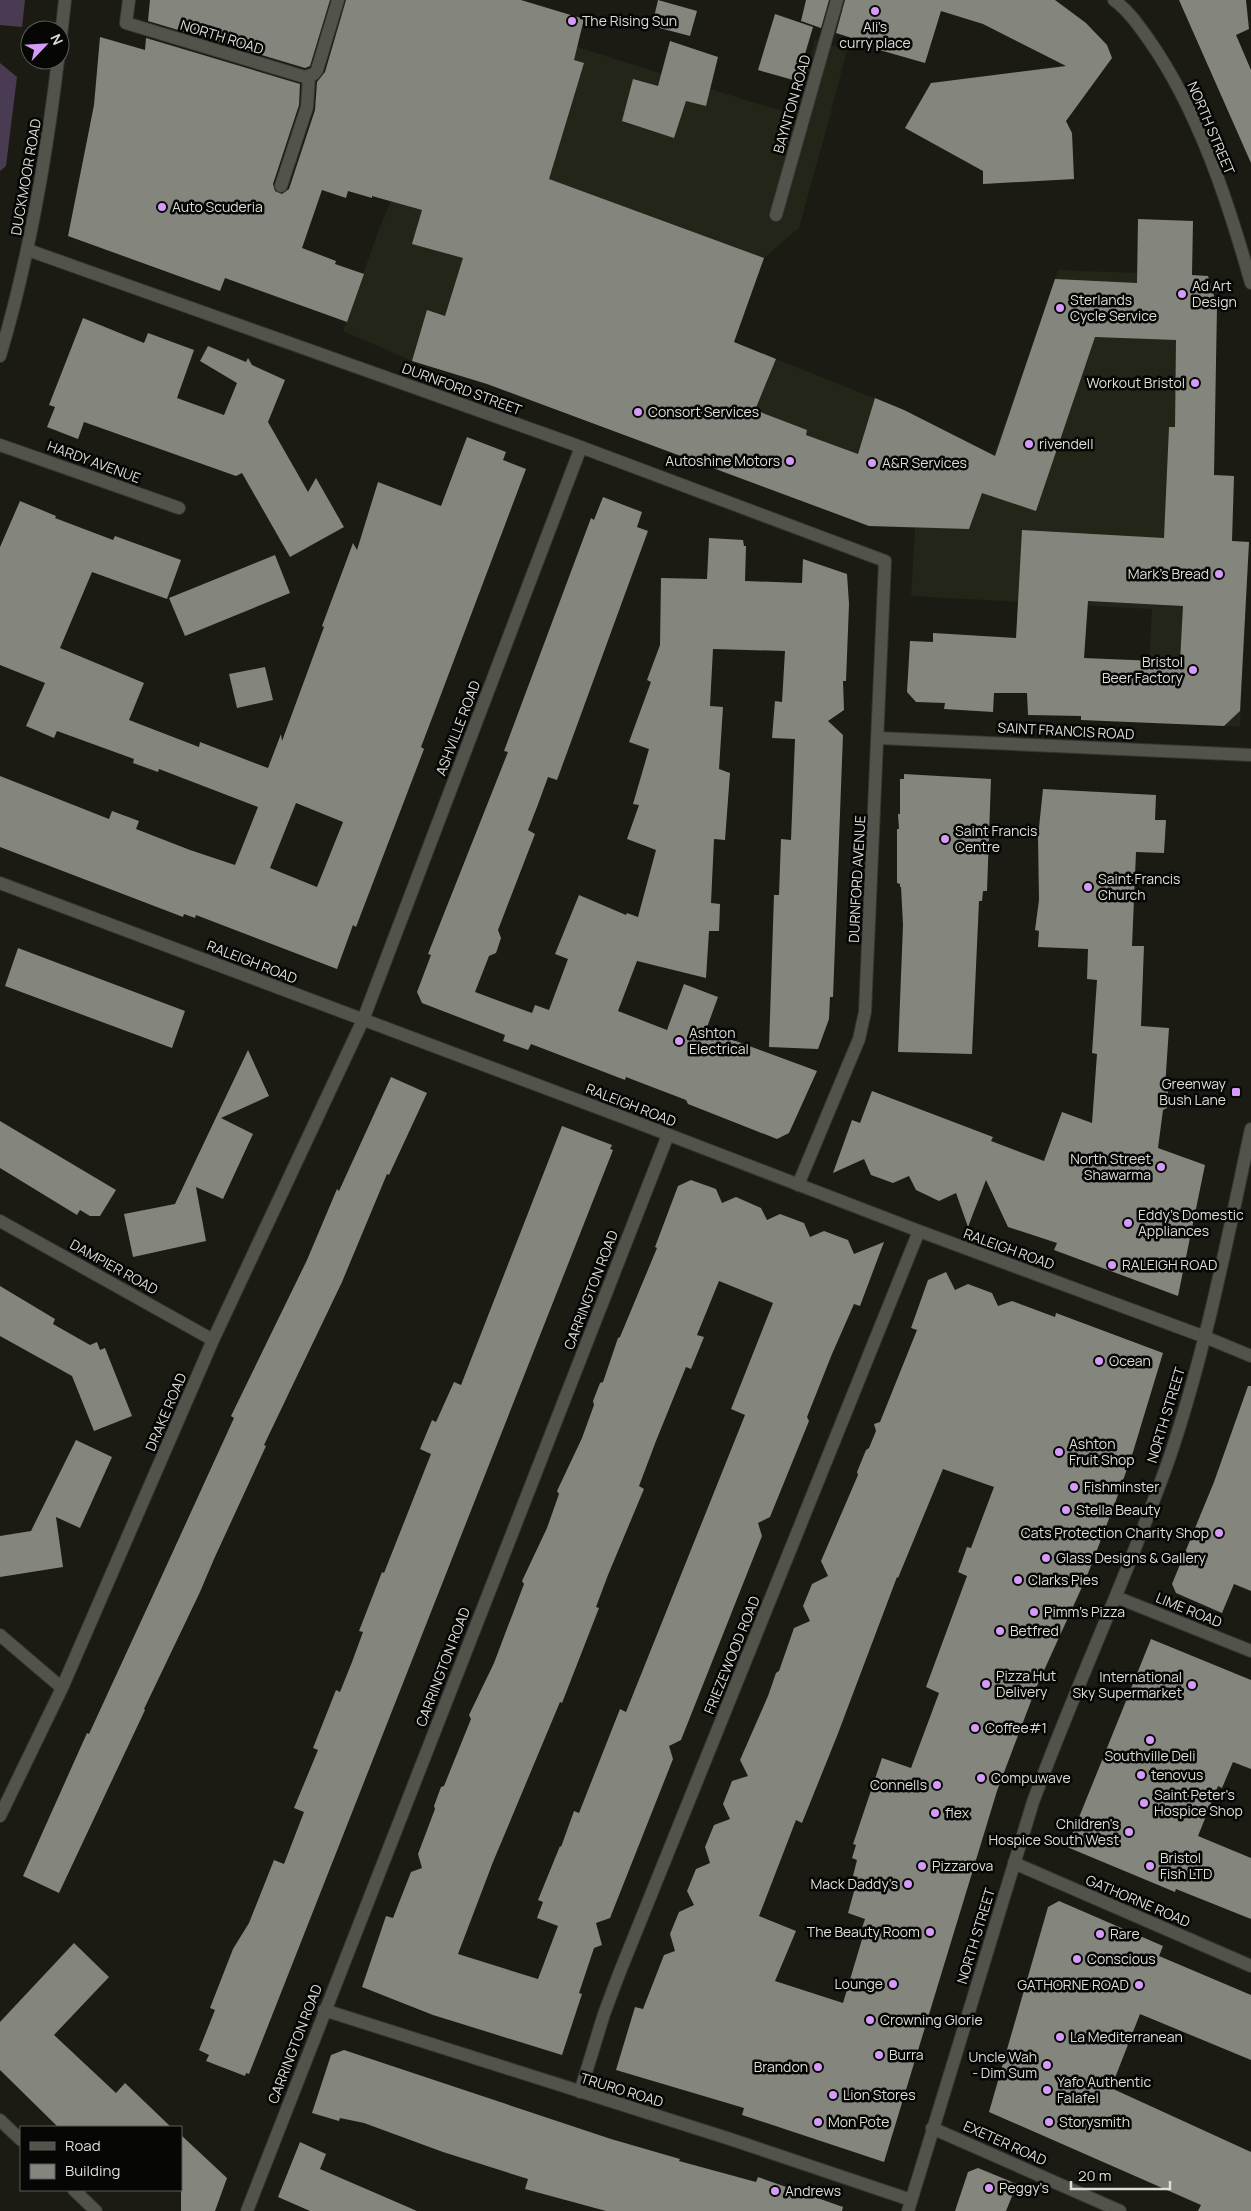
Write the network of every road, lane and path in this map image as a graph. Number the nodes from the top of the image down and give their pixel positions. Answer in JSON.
{"nodes":[{"id":1,"x":65,"y":0,"type":"edge"},
{"id":2,"x":129,"y":0,"type":"edge"},
{"id":3,"x":338,"y":0,"type":"edge"},
{"id":4,"x":837,"y":0,"type":"edge"},
{"id":5,"x":1114,"y":0,"type":"edge"},
{"id":6,"x":63,"y":20,"type":"edge"},
{"id":7,"x":57,"y":70,"type":"edge"},
{"id":8,"x":310,"y":76,"type":"junction"},
{"id":9,"x":281,"y":186,"type":"dead end"},
{"id":10,"x":776,"y":215,"type":"dead end"},
{"id":11,"x":28,"y":250,"type":"junction"},
{"id":12,"x":1251,"y":283,"type":"edge"},
{"id":13,"x":0,"y":356,"type":"edge"},
{"id":14,"x":0,"y":444,"type":"edge"},
{"id":15,"x":581,"y":447,"type":"junction"},
{"id":16,"x":179,"y":508,"type":"dead end"},
{"id":17,"x":885,"y":561,"type":"joint"},
{"id":18,"x":879,"y":738,"type":"junction"},
{"id":19,"x":1251,"y":755,"type":"edge"},
{"id":20,"x":0,"y":883,"type":"edge"},
{"id":21,"x":363,"y":1020,"type":"junction"},
{"id":22,"x":1251,"y":1129,"type":"edge"},
{"id":23,"x":668,"y":1135,"type":"junction"},
{"id":24,"x":798,"y":1185,"type":"junction"},
{"id":25,"x":0,"y":1220,"type":"edge"},
{"id":26,"x":919,"y":1231,"type":"junction"},
{"id":27,"x":1205,"y":1337,"type":"junction"},
{"id":28,"x":213,"y":1340,"type":"junction"},
{"id":29,"x":1251,"y":1356,"type":"edge"},
{"id":30,"x":1116,"y":1598,"type":"junction"},
{"id":31,"x":0,"y":1635,"type":"edge"},
{"id":32,"x":1251,"y":1651,"type":"edge"},
{"id":33,"x":62,"y":1688,"type":"junction"},
{"id":34,"x":0,"y":1816,"type":"edge"},
{"id":35,"x":1014,"y":1863,"type":"junction"},
{"id":36,"x":1251,"y":1966,"type":"edge"},
{"id":37,"x":324,"y":2010,"type":"junction"},
{"id":38,"x":580,"y":2092,"type":"junction"},
{"id":39,"x":0,"y":2120,"type":"edge"},
{"id":40,"x":932,"y":2128,"type":"junction"},
{"id":41,"x":20,"y":2139,"type":"edge"},
{"id":42,"x":75,"y":2191,"type":"edge"},
{"id":43,"x":909,"y":2205,"type":"edge"},
{"id":44,"x":249,"y":2210,"type":"edge"},
{"id":45,"x":96,"y":2211,"type":"edge"},
{"id":46,"x":1120,"y":2211,"type":"edge"}],
"edges":[{"from":1,"to":6,"type":"street"},
{"from":2,"to":8,"type":"street","name":"NORTH ROAD"},
{"from":3,"to":8,"type":"street"},
{"from":4,"to":10,"type":"street","name":"BAYNTON ROAD"},
{"from":5,"to":12,"type":"street","name":"NORTH STREET"},
{"from":7,"to":11,"type":"street","name":"DUCKMOOR ROAD"},
{"from":8,"to":9,"type":"street"},
{"from":11,"to":13,"type":"street","name":"DUCKMOOR ROAD"},
{"from":11,"to":15,"type":"street","name":"DURNFORD STREET"},
{"from":14,"to":16,"type":"street","name":"HARDY AVENUE"},
{"from":15,"to":17,"type":"street","name":"DURNFORD STREET"},
{"from":15,"to":21,"type":"street","name":"ASHVILLE ROAD"},
{"from":17,"to":18,"type":"street","name":"DURNFORD AVENUE"},
{"from":18,"to":19,"type":"street","name":"SAINT FRANCIS ROAD"},
{"from":18,"to":24,"type":"street","name":"DURNFORD AVENUE"},
{"from":20,"to":21,"type":"street","name":"RALEIGH ROAD"},
{"from":21,"to":23,"type":"street","name":"RALEIGH ROAD"},
{"from":21,"to":28,"type":"street","name":"DRAKE ROAD"},
{"from":22,"to":27,"type":"street","name":"NORTH STREET"},
{"from":23,"to":24,"type":"street","name":"RALEIGH ROAD"},
{"from":23,"to":37,"type":"street","name":"CARRINGTON ROAD"},
{"from":24,"to":26,"type":"street","name":"RALEIGH ROAD"},
{"from":25,"to":28,"type":"street","name":"DAMPIER ROAD"},
{"from":26,"to":27,"type":"street","name":"RALEIGH ROAD"},
{"from":26,"to":38,"type":"street","name":"FRIEZEWOOD ROAD"},
{"from":27,"to":29,"type":"street","name":"RALEIGH ROAD"},
{"from":27,"to":30,"type":"street","name":"NORTH STREET"},
{"from":28,"to":33,"type":"street","name":"DRAKE ROAD"},
{"from":30,"to":32,"type":"street","name":"LIME ROAD"},
{"from":30,"to":35,"type":"street","name":"NORTH STREET"},
{"from":31,"to":33,"type":"street"},
{"from":33,"to":34,"type":"street","name":"DRAKE ROAD"},
{"from":35,"to":36,"type":"street","name":"GATHORNE ROAD"},
{"from":35,"to":40,"type":"street","name":"NORTH STREET"},
{"from":37,"to":38,"type":"street","name":"TRURO ROAD"},
{"from":37,"to":44,"type":"street","name":"CARRINGTON ROAD"},
{"from":38,"to":43,"type":"street","name":"TRURO ROAD"},
{"from":39,"to":41,"type":"street"},
{"from":40,"to":43,"type":"street","name":"NORTH STREET"},
{"from":40,"to":46,"type":"street","name":"EXETER ROAD"},
{"from":42,"to":45,"type":"street"}]}
